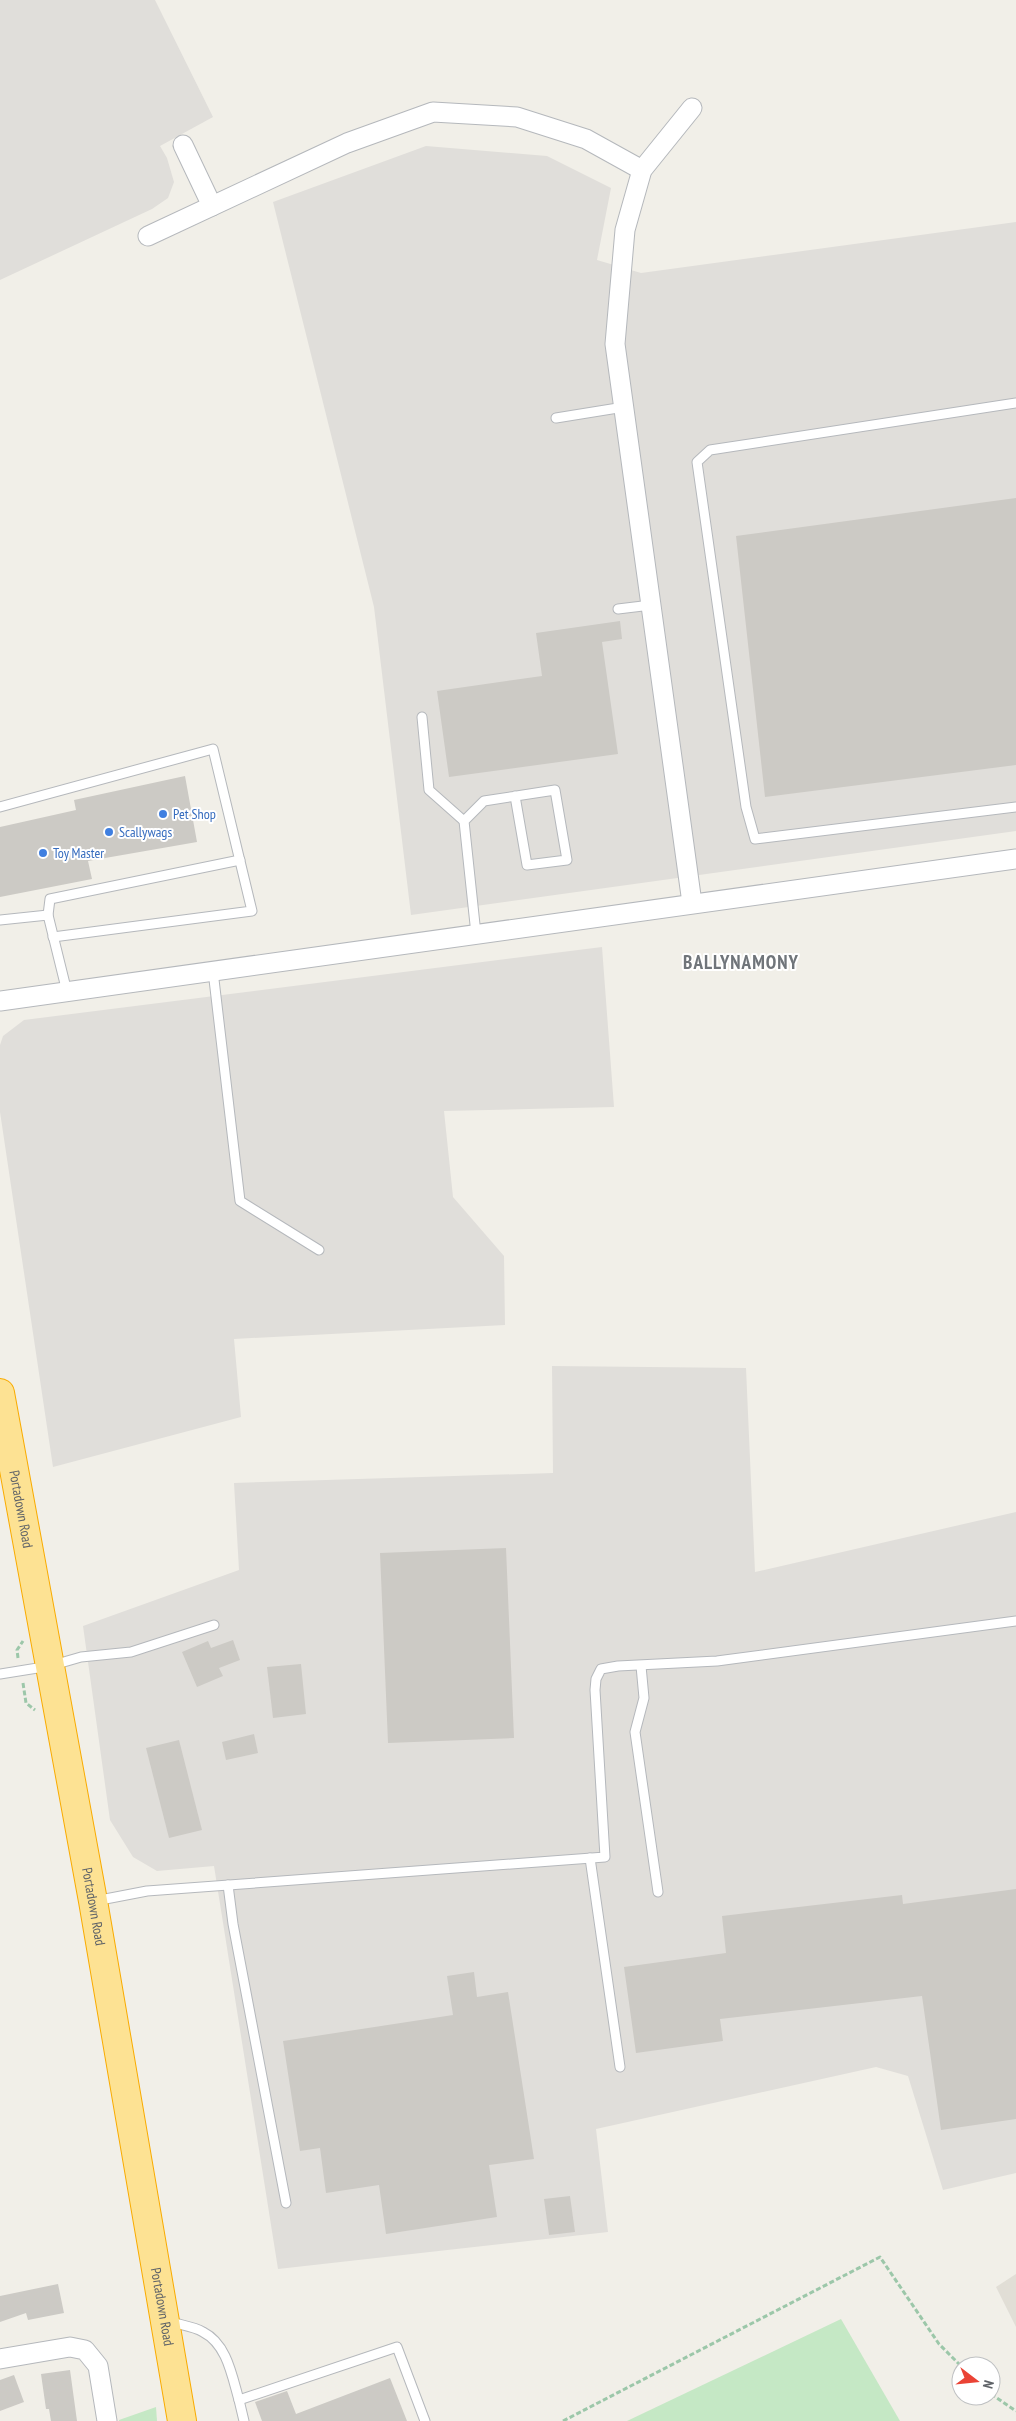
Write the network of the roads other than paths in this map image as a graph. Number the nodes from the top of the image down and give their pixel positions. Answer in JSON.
{"nodes":[{"id":1,"x":692,"y":108,"type":"dead end"},
{"id":2,"x":183,"y":145,"type":"dead end"},
{"id":3,"x":642,"y":170,"type":"junction"},
{"id":4,"x":212,"y":206,"type":"junction"},
{"id":5,"x":148,"y":236,"type":"dead end"},
{"id":6,"x":1016,"y":403,"type":"edge"},
{"id":7,"x":624,"y":407,"type":"junction"},
{"id":8,"x":556,"y":418,"type":"dead end"},
{"id":9,"x":651,"y":606,"type":"junction"},
{"id":10,"x":618,"y":609,"type":"dead end"},
{"id":11,"x":422,"y":717,"type":"dead end"},
{"id":12,"x":515,"y":796,"type":"junction"},
{"id":13,"x":0,"y":807,"type":"edge"},
{"id":14,"x":1016,"y":807,"type":"edge"},
{"id":15,"x":464,"y":821,"type":"junction"},
{"id":16,"x":1016,"y":859,"type":"edge"},
{"id":17,"x":240,"y":860,"type":"junction"},
{"id":18,"x":692,"y":903,"type":"junction"},
{"id":19,"x":48,"y":915,"type":"junction"},
{"id":20,"x":0,"y":920,"type":"edge"},
{"id":21,"x":476,"y":934,"type":"junction"},
{"id":22,"x":53,"y":937,"type":"junction"},
{"id":23,"x":212,"y":971,"type":"junction"},
{"id":24,"x":67,"y":992,"type":"junction"},
{"id":25,"x":0,"y":1001,"type":"edge"},
{"id":26,"x":319,"y":1250,"type":"dead end"},
{"id":27,"x":0,"y":1393,"type":"edge"},
{"id":28,"x":1016,"y":1621,"type":"edge"},
{"id":29,"x":214,"y":1625,"type":"dead end"},
{"id":30,"x":50,"y":1666,"type":"junction"},
{"id":31,"x":641,"y":1666,"type":"junction"},
{"id":32,"x":0,"y":1674,"type":"edge"},
{"id":33,"x":590,"y":1858,"type":"junction"},
{"id":34,"x":228,"y":1885,"type":"junction"},
{"id":35,"x":658,"y":1892,"type":"dead end"},
{"id":36,"x":92,"y":1901,"type":"junction"},
{"id":37,"x":620,"y":2067,"type":"dead end"},
{"id":38,"x":286,"y":2202,"type":"dead end"},
{"id":39,"x":164,"y":2320,"type":"junction"},
{"id":40,"x":0,"y":2359,"type":"edge"},
{"id":41,"x":239,"y":2400,"type":"junction"},
{"id":42,"x":107,"y":2421,"type":"edge"},
{"id":43,"x":182,"y":2421,"type":"edge"},
{"id":44,"x":244,"y":2421,"type":"edge"},
{"id":45,"x":426,"y":2421,"type":"edge"}],
"edges":[{"from":1,"to":3,"type":"street"},
{"from":2,"to":4,"type":"street"},
{"from":3,"to":4,"type":"street"},
{"from":3,"to":7,"type":"street"},
{"from":4,"to":5,"type":"street"},
{"from":6,"to":14,"type":"lane"},
{"from":7,"to":8,"type":"lane"},
{"from":7,"to":9,"type":"street"},
{"from":9,"to":10,"type":"lane"},
{"from":9,"to":18,"type":"street"},
{"from":11,"to":15,"type":"lane"},
{"from":12,"to":12,"type":"lane"},
{"from":12,"to":15,"type":"lane"},
{"from":13,"to":17,"type":"lane"},
{"from":15,"to":21,"type":"lane"},
{"from":16,"to":18,"type":"street"},
{"from":17,"to":19,"type":"lane"},
{"from":17,"to":22,"type":"lane"},
{"from":18,"to":21,"type":"street"},
{"from":19,"to":20,"type":"lane"},
{"from":19,"to":22,"type":"lane"},
{"from":21,"to":23,"type":"street"},
{"from":22,"to":24,"type":"lane"},
{"from":23,"to":24,"type":"street"},
{"from":23,"to":26,"type":"lane"},
{"from":24,"to":25,"type":"street"},
{"from":27,"to":30,"type":"highway","name":"Portadown Road"},
{"from":28,"to":31,"type":"lane"},
{"from":29,"to":30,"type":"lane"},
{"from":30,"to":32,"type":"lane"},
{"from":30,"to":36,"type":"highway","name":"Portadown Road"},
{"from":31,"to":33,"type":"lane"},
{"from":31,"to":35,"type":"lane"},
{"from":33,"to":34,"type":"lane"},
{"from":33,"to":37,"type":"lane"},
{"from":34,"to":36,"type":"lane"},
{"from":34,"to":38,"type":"lane"},
{"from":36,"to":39,"type":"highway","name":"Portadown Road"},
{"from":39,"to":41,"type":"lane"},
{"from":39,"to":43,"type":"highway","name":"Portadown Road"},
{"from":40,"to":42,"type":"street"},
{"from":41,"to":44,"type":"lane"},
{"from":41,"to":45,"type":"lane"}]}
